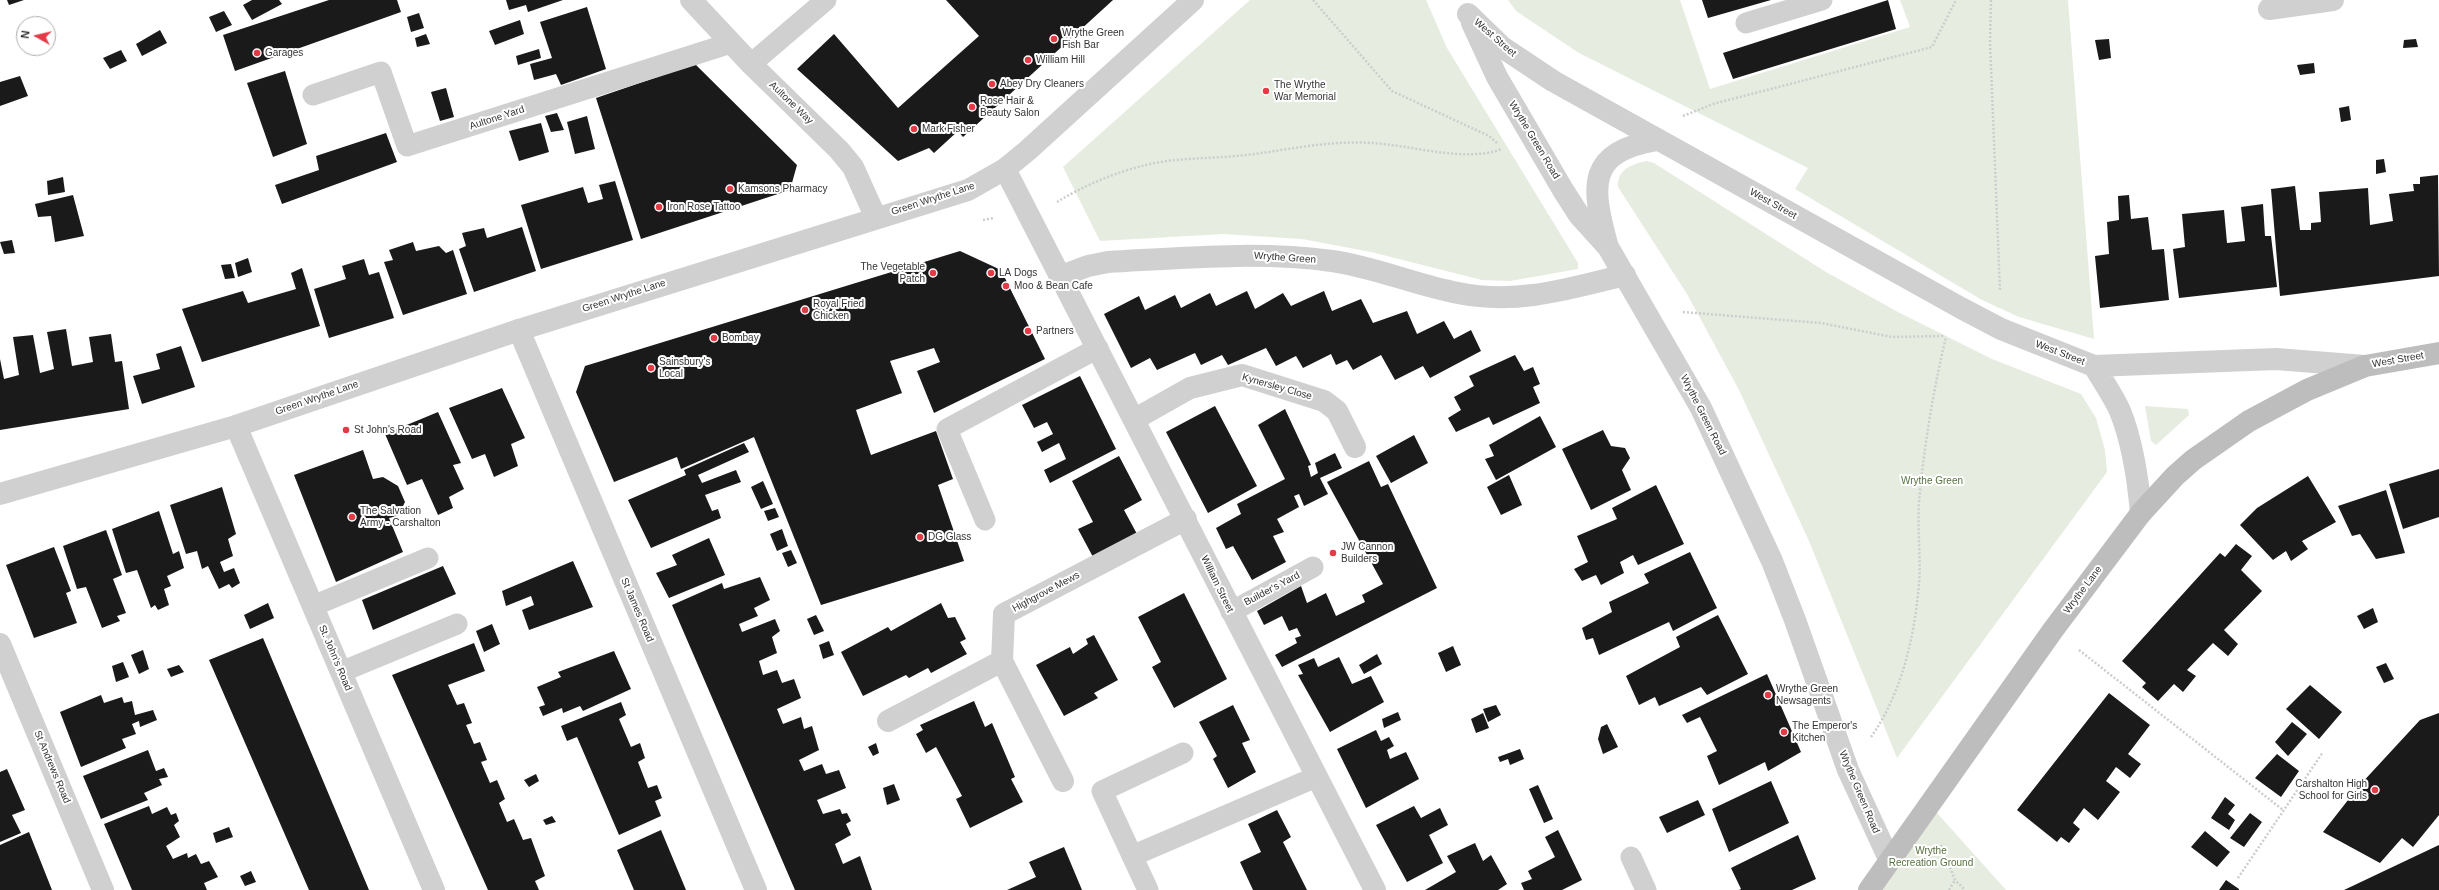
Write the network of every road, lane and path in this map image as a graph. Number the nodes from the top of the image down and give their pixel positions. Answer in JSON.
{"nodes":[{"id":1,"x":690,"y":0,"type":"edge"},
{"id":2,"x":826,"y":0,"type":"edge"},
{"id":3,"x":1193,"y":0,"type":"edge"},
{"id":4,"x":1313,"y":0,"type":"edge"},
{"id":5,"x":1822,"y":0,"type":"edge"},
{"id":6,"x":1956,"y":0,"type":"edge"},
{"id":7,"x":1991,"y":0,"type":"edge"},
{"id":8,"x":2333,"y":0,"type":"edge"},
{"id":9,"x":1466,"y":7,"type":"edge"},
{"id":10,"x":2269,"y":9,"type":"dead end"},
{"id":11,"x":1746,"y":23,"type":"dead end"},
{"id":12,"x":731,"y":43,"type":"junction"},
{"id":13,"x":751,"y":64,"type":"junction"},
{"id":14,"x":313,"y":95,"type":"dead end"},
{"id":15,"x":1678,"y":118,"type":"dead end"},
{"id":16,"x":1657,"y":140,"type":"junction"},
{"id":17,"x":1005,"y":169,"type":"junction"},
{"id":18,"x":1052,"y":205,"type":"dead end"},
{"id":19,"x":876,"y":218,"type":"junction"},
{"id":20,"x":999,"y":219,"type":"dead end"},
{"id":21,"x":978,"y":222,"type":"dead end"},
{"id":22,"x":1608,"y":247,"type":"junction"},
{"id":23,"x":1625,"y":275,"type":"junction"},
{"id":24,"x":1061,"y":276,"type":"junction"},
{"id":25,"x":1961,"y":308,"type":"junction"},
{"id":26,"x":1647,"y":314,"type":"junction"},
{"id":27,"x":2001,"y":329,"type":"junction"},
{"id":28,"x":519,"y":330,"type":"junction"},
{"id":29,"x":1946,"y":336,"type":"junction"},
{"id":30,"x":1098,"y":348,"type":"junction"},
{"id":31,"x":2439,"y":353,"type":"edge"},
{"id":32,"x":2094,"y":366,"type":"junction"},
{"id":33,"x":2365,"y":366,"type":"junction"},
{"id":34,"x":1135,"y":420,"type":"junction"},
{"id":35,"x":236,"y":426,"type":"junction"},
{"id":36,"x":1355,"y":447,"type":"dead end"},
{"id":37,"x":0,"y":494,"type":"edge"},
{"id":38,"x":2141,"y":513,"type":"junction"},
{"id":39,"x":1186,"y":519,"type":"junction"},
{"id":40,"x":985,"y":520,"type":"dead end"},
{"id":41,"x":428,"y":558,"type":"dead end"},
{"id":42,"x":1313,"y":567,"type":"dead end"},
{"id":43,"x":313,"y":606,"type":"junction"},
{"id":44,"x":1231,"y":612,"type":"junction"},
{"id":45,"x":457,"y":624,"type":"dead end"},
{"id":46,"x":2053,"y":630,"type":"junction"},
{"id":47,"x":0,"y":644,"type":"edge"},
{"id":48,"x":1002,"y":661,"type":"junction"},
{"id":49,"x":341,"y":672,"type":"junction"},
{"id":50,"x":888,"y":721,"type":"dead end"},
{"id":51,"x":2323,"y":752,"type":"dead end"},
{"id":52,"x":1183,"y":753,"type":"dead end"},
{"id":53,"x":1848,"y":770,"type":"junction"},
{"id":54,"x":1316,"y":777,"type":"junction"},
{"id":55,"x":1063,"y":781,"type":"dead end"},
{"id":56,"x":2283,"y":810,"type":"junction"},
{"id":57,"x":1132,"y":856,"type":"junction"},
{"id":58,"x":1631,"y":858,"type":"dead end"},
{"id":59,"x":1889,"y":859,"type":"junction"},
{"id":60,"x":2238,"y":878,"type":"dead end"},
{"id":61,"x":103,"y":890,"type":"edge"},
{"id":62,"x":434,"y":890,"type":"edge"},
{"id":63,"x":756,"y":890,"type":"edge"},
{"id":64,"x":1148,"y":890,"type":"edge"},
{"id":65,"x":1375,"y":890,"type":"edge"},
{"id":66,"x":1646,"y":890,"type":"edge"},
{"id":67,"x":1868,"y":890,"type":"edge"},
{"id":68,"x":1949,"y":890,"type":"edge"},
{"id":69,"x":1965,"y":890,"type":"edge"}],
"edges":[{"from":1,"to":12,"type":"street","name":"Aultone Way"},
{"from":2,"to":13,"type":"lane"},
{"from":3,"to":17,"type":"street","name":"Green Wrythe Lane"},
{"from":4,"to":18,"type":"path"},
{"from":5,"to":11,"type":"lane"},
{"from":6,"to":15,"type":"path"},
{"from":7,"to":27,"type":"path"},
{"from":8,"to":10,"type":"street"},
{"from":9,"to":16,"type":"street","name":"West Street"},
{"from":9,"to":22,"type":"street","name":"Wrythe Green Road"},
{"from":12,"to":13,"type":"street","name":"Aultone Way"},
{"from":12,"to":14,"type":"lane","name":"Aultone Yard"},
{"from":13,"to":19,"type":"street","name":"Aultone Way"},
{"from":16,"to":22,"type":"street"},
{"from":16,"to":25,"type":"street","name":"West Street"},
{"from":17,"to":19,"type":"street","name":"Green Wrythe Lane"},
{"from":17,"to":24,"type":"street"},
{"from":19,"to":28,"type":"street","name":"Green Wrythe Lane"},
{"from":20,"to":21,"type":"path"},
{"from":22,"to":23,"type":"street","name":"Wrythe Green Road"},
{"from":23,"to":24,"type":"street","name":"Wrythe Green"},
{"from":23,"to":26,"type":"street","name":"Wrythe Green Road"},
{"from":24,"to":30,"type":"street","name":"William Street"},
{"from":25,"to":27,"type":"street","name":"West Street"},
{"from":25,"to":29,"type":"path"},
{"from":26,"to":29,"type":"path"},
{"from":26,"to":53,"type":"street","name":"Wrythe Green Road"},
{"from":27,"to":32,"type":"street","name":"West Street"},
{"from":28,"to":35,"type":"street","name":"Green Wrythe Lane"},
{"from":28,"to":63,"type":"street","name":"St James Road"},
{"from":29,"to":53,"type":"path"},
{"from":30,"to":34,"type":"street","name":"William Street"},
{"from":30,"to":40,"type":"lane"},
{"from":31,"to":33,"type":"main road","name":"West Street"},
{"from":32,"to":33,"type":"street","name":"West Street"},
{"from":32,"to":38,"type":"street","name":"West Street"},
{"from":33,"to":38,"type":"main road","name":"Wrythe Lane"},
{"from":34,"to":36,"type":"street","name":"Kynersley Close"},
{"from":34,"to":39,"type":"street","name":"William Street"},
{"from":35,"to":37,"type":"street","name":"Green Wrythe Lane"},
{"from":35,"to":43,"type":"street","name":"St. John's Road"},
{"from":38,"to":46,"type":"main road","name":"Wrythe Lane"},
{"from":39,"to":44,"type":"street","name":"William Street"},
{"from":39,"to":48,"type":"street","name":"Highgrove Mews"},
{"from":41,"to":43,"type":"lane"},
{"from":42,"to":44,"type":"lane","name":"Builder's Yard"},
{"from":43,"to":49,"type":"street","name":"St. John's Road"},
{"from":44,"to":54,"type":"street","name":"William Street"},
{"from":45,"to":49,"type":"lane"},
{"from":46,"to":56,"type":"path"},
{"from":46,"to":59,"type":"main road","name":"Wrythe Lane"},
{"from":47,"to":61,"type":"street","name":"St Andrews Road"},
{"from":48,"to":50,"type":"street"},
{"from":48,"to":55,"type":"street","name":"Highgrove Mews"},
{"from":49,"to":62,"type":"street","name":"St. John's Road"},
{"from":51,"to":56,"type":"path"},
{"from":52,"to":57,"type":"lane"},
{"from":53,"to":59,"type":"street","name":"Wrythe Green Road"},
{"from":54,"to":57,"type":"lane"},
{"from":54,"to":65,"type":"street","name":"William Street"},
{"from":56,"to":60,"type":"path"},
{"from":57,"to":64,"type":"lane"},
{"from":58,"to":66,"type":"lane"},
{"from":59,"to":67,"type":"main road","name":"Wrythe Lane"},
{"from":68,"to":69,"type":"path"}]}
